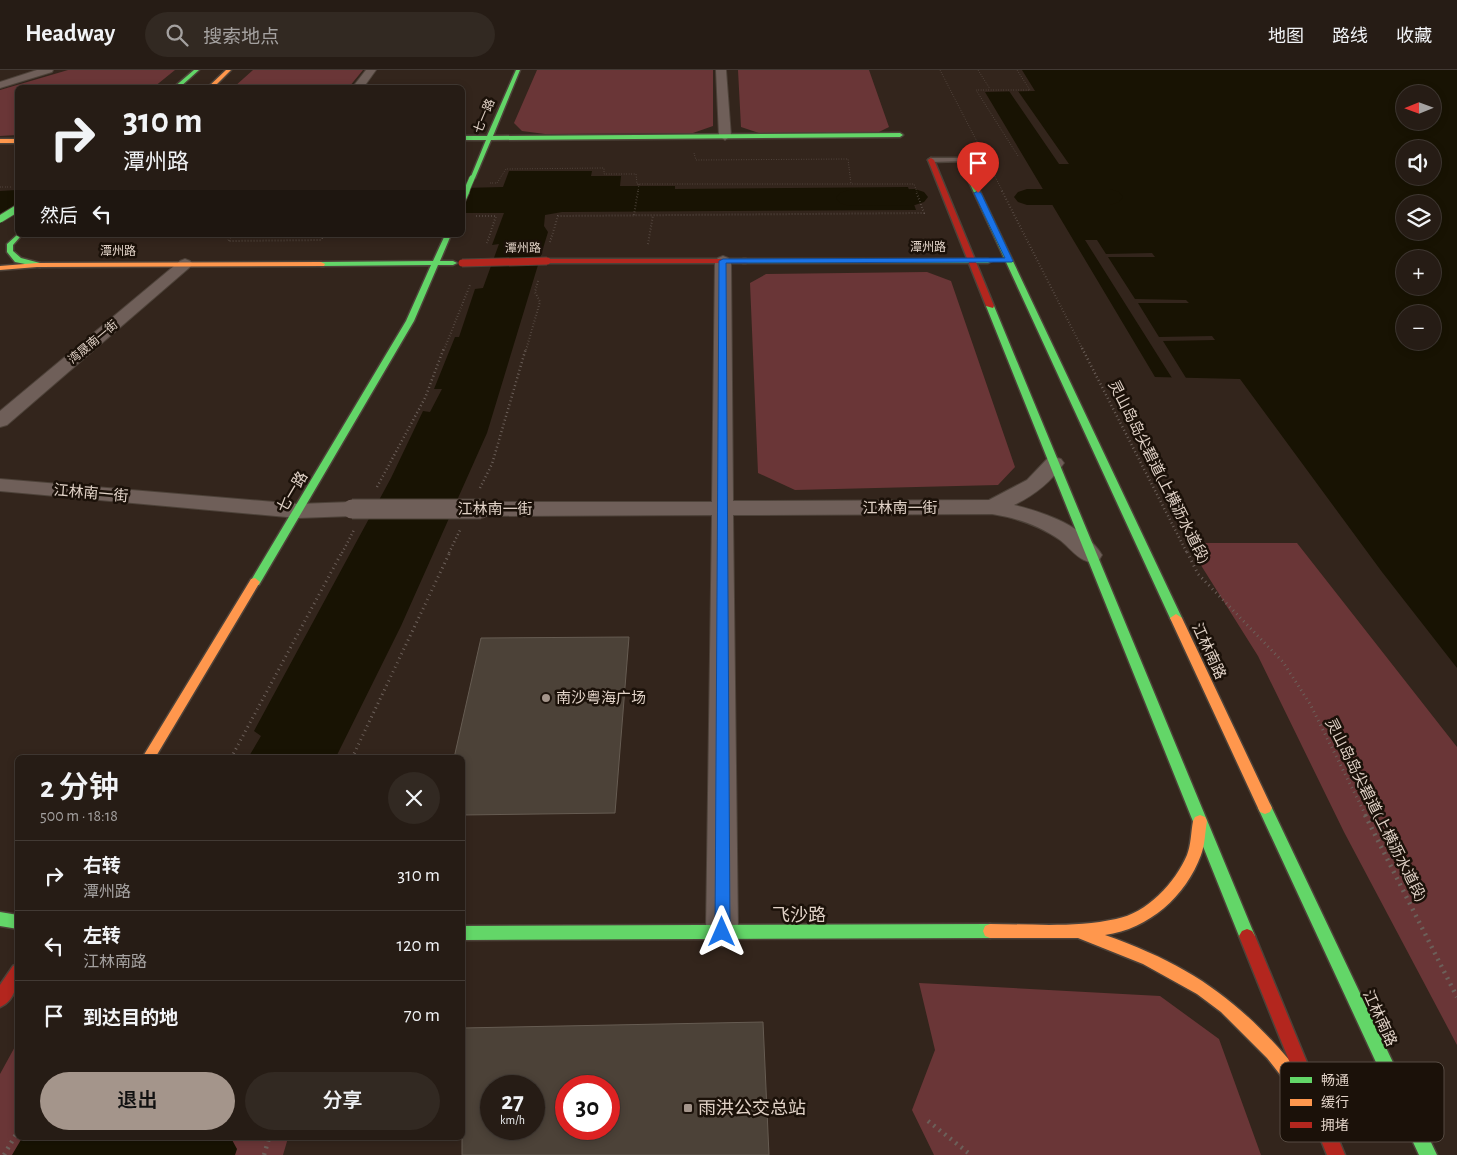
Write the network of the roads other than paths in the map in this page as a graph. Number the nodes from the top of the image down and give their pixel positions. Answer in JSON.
{"nodes":[{"id":1,"x":48,"y":70,"type":"edge"},
{"id":2,"x":197,"y":70,"type":"edge"},
{"id":3,"x":229,"y":70,"type":"edge"},
{"id":4,"x":371,"y":70,"type":"edge"},
{"id":5,"x":518,"y":70,"type":"edge"},
{"id":6,"x":721,"y":70,"type":"edge"},
{"id":7,"x":0,"y":84,"type":"edge"},
{"id":8,"x":180,"y":85,"type":"edge"},
{"id":9,"x":212,"y":85,"type":"edge"},
{"id":10,"x":359,"y":85,"type":"edge"},
{"id":11,"x":900,"y":135,"type":"dead end"},
{"id":12,"x":724,"y":136,"type":"junction"},
{"id":13,"x":465,"y":138,"type":"edge"},
{"id":14,"x":489,"y":138,"type":"junction"},
{"id":15,"x":0,"y":141,"type":"edge"},
{"id":16,"x":15,"y":141,"type":"edge"},
{"id":17,"x":931,"y":160,"type":"joint"},
{"id":18,"x":962,"y":160,"type":"joint"},
{"id":19,"x":465,"y":193,"type":"edge"},
{"id":20,"x":15,"y":210,"type":"edge"},
{"id":21,"x":0,"y":219,"type":"edge"},
{"id":22,"x":16,"y":237,"type":"edge"},
{"id":23,"x":17,"y":237,"type":"edge"},
{"id":24,"x":447,"y":237,"type":"edge"},
{"id":25,"x":0,"y":248,"type":"edge"},
{"id":26,"x":723,"y":261,"type":"junction"},
{"id":27,"x":972,"y":261,"type":"junction"},
{"id":28,"x":1009,"y":261,"type":"junction"},
{"id":29,"x":437,"y":263,"type":"junction"},
{"id":30,"x":186,"y":264,"type":"junction"},
{"id":31,"x":38,"y":265,"type":"junction"},
{"id":32,"x":0,"y":268,"type":"edge"},
{"id":33,"x":0,"y":421,"type":"edge"},
{"id":34,"x":1054,"y":463,"type":"junction"},
{"id":35,"x":0,"y":485,"type":"edge"},
{"id":36,"x":992,"y":507,"type":"junction"},
{"id":37,"x":722,"y":508,"type":"junction"},
{"id":38,"x":298,"y":511,"type":"junction"},
{"id":39,"x":1091,"y":555,"type":"junction"},
{"id":40,"x":150,"y":755,"type":"edge"},
{"id":41,"x":1200,"y":821,"type":"junction"},
{"id":42,"x":0,"y":919,"type":"edge"},
{"id":43,"x":15,"y":922,"type":"edge"},
{"id":44,"x":1076,"y":931,"type":"junction"},
{"id":45,"x":722,"y":932,"type":"junction"},
{"id":46,"x":465,"y":933,"type":"edge"},
{"id":47,"x":15,"y":976,"type":"edge"},
{"id":48,"x":0,"y":999,"type":"edge"},
{"id":49,"x":1282,"y":1062,"type":"edge"},
{"id":50,"x":1298,"y":1062,"type":"edge"},
{"id":51,"x":1384,"y":1062,"type":"edge"},
{"id":52,"x":1329,"y":1142,"type":"edge"},
{"id":53,"x":1331,"y":1142,"type":"edge"},
{"id":54,"x":1422,"y":1142,"type":"edge"},
{"id":55,"x":1336,"y":1155,"type":"edge"},
{"id":56,"x":1428,"y":1155,"type":"edge"}],
"edges":[{"from":1,"to":7,"type":"street"},
{"from":2,"to":8,"type":"street"},
{"from":3,"to":9,"type":"street"},
{"from":4,"to":10,"type":"street"},
{"from":5,"to":14,"type":"street","name":"七一路"},
{"from":6,"to":12,"type":"street"},
{"from":11,"to":12,"type":"street"},
{"from":12,"to":14,"type":"street"},
{"from":13,"to":14,"type":"street"},
{"from":14,"to":19,"type":"street","name":"七一路","bridge":true},
{"from":15,"to":16,"type":"street"},
{"from":17,"to":18,"type":"lane"},
{"from":17,"to":27,"type":"street"},
{"from":18,"to":28,"type":"street","name":"江林南路"},
{"from":20,"to":21,"type":"street","bridge":true},
{"from":22,"to":25,"type":"street"},
{"from":23,"to":31,"type":"street"},
{"from":24,"to":29,"type":"street","name":"七一路"},
{"from":26,"to":27,"type":"street","name":"潭州路"},
{"from":26,"to":29,"type":"street","name":"潭州路","bridge":true},
{"from":26,"to":37,"type":"street"},
{"from":27,"to":28,"type":"street","name":"潭州路"},
{"from":27,"to":34,"type":"street"},
{"from":28,"to":51,"type":"street","name":"江林南路"},
{"from":29,"to":30,"type":"street","name":"潭州路"},
{"from":29,"to":38,"type":"street","name":"七一路"},
{"from":30,"to":31,"type":"street","name":"潭州路"},
{"from":30,"to":33,"type":"street","name":"湾晟南一街"},
{"from":31,"to":32,"type":"street"},
{"from":34,"to":36,"type":"street"},
{"from":34,"to":39,"type":"street"},
{"from":35,"to":38,"type":"street","name":"江林南一街"},
{"from":36,"to":37,"type":"street","name":"江林南一街"},
{"from":36,"to":39,"type":"street"},
{"from":37,"to":38,"type":"street","name":"江林南一街","bridge":true},
{"from":37,"to":45,"type":"street"},
{"from":38,"to":40,"type":"street","name":"七一路"},
{"from":39,"to":41,"type":"street"},
{"from":41,"to":44,"type":"street"},
{"from":41,"to":50,"type":"street"},
{"from":42,"to":43,"type":"street"},
{"from":44,"to":45,"type":"street","name":"飞沙路"},
{"from":44,"to":49,"type":"street"},
{"from":45,"to":46,"type":"street","name":"飞沙路"},
{"from":47,"to":48,"type":"street"},
{"from":52,"to":55,"type":"street"},
{"from":53,"to":55,"type":"street"},
{"from":54,"to":56,"type":"street","name":"江林南路"}]}
